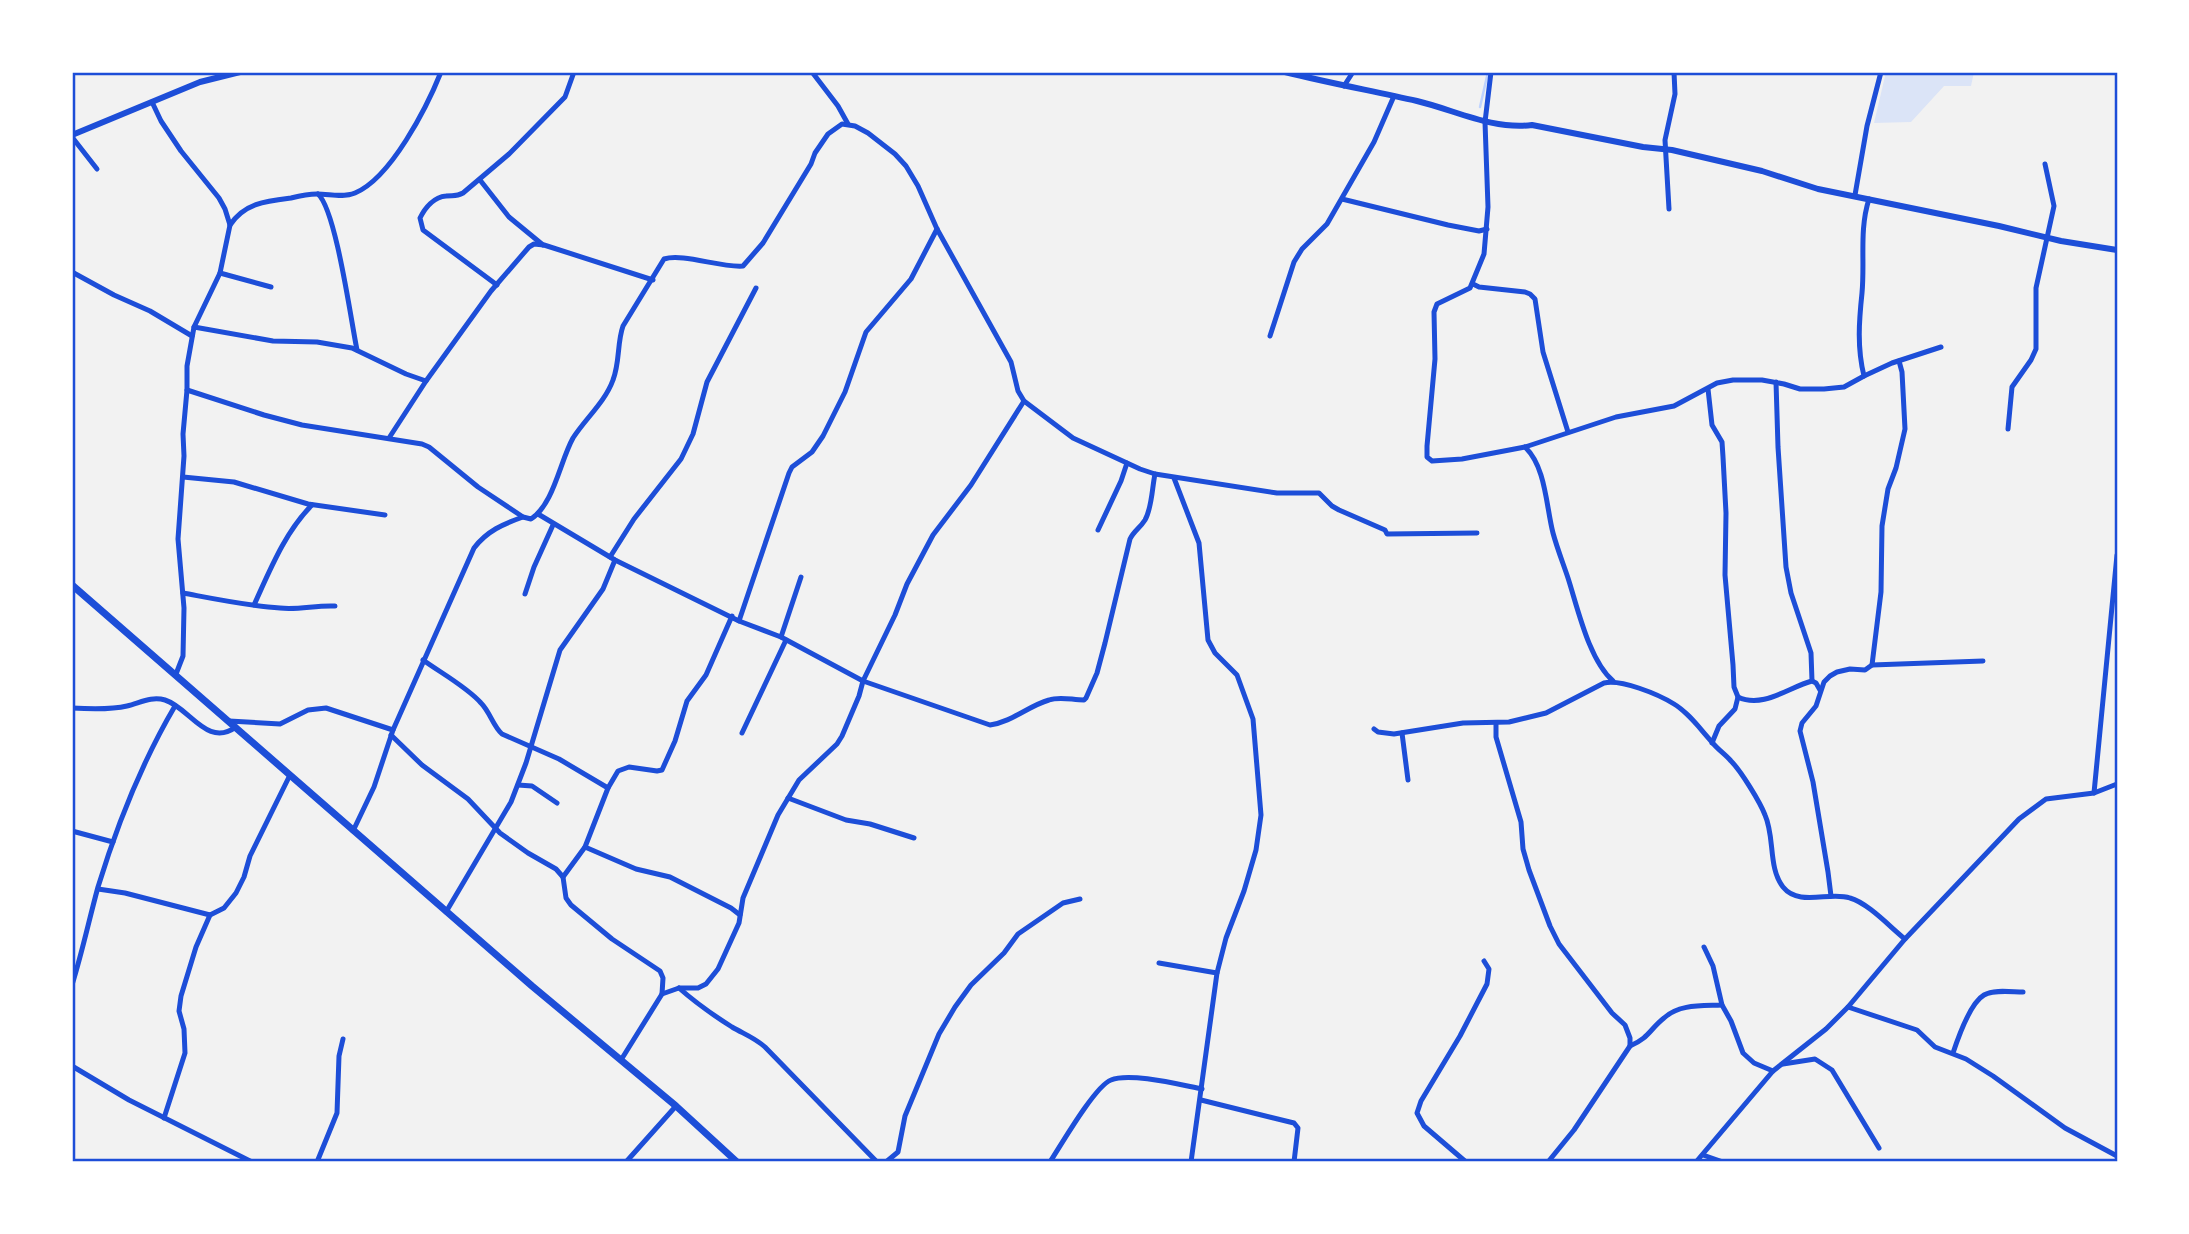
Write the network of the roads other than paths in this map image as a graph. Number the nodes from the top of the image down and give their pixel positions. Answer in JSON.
{"nodes":[{"id":1,"x":240,"y":72,"type":"edge"},
{"id":2,"x":441,"y":72,"type":"edge"},
{"id":3,"x":574,"y":72,"type":"edge"},
{"id":4,"x":812,"y":72,"type":"edge"},
{"id":5,"x":1289,"y":72,"type":"edge"},
{"id":6,"x":1353,"y":72,"type":"edge"},
{"id":7,"x":1491,"y":72,"type":"edge"},
{"id":8,"x":1674,"y":72,"type":"edge"},
{"id":9,"x":1881,"y":72,"type":"edge"},
{"id":10,"x":1344,"y":86,"type":"junction"},
{"id":11,"x":1394,"y":96,"type":"junction"},
{"id":12,"x":152,"y":102,"type":"junction"},
{"id":13,"x":1485,"y":122,"type":"junction"},
{"id":14,"x":848,"y":124,"type":"junction"},
{"id":15,"x":72,"y":136,"type":"edge"},
{"id":16,"x":1666,"y":150,"type":"junction"},
{"id":17,"x":2045,"y":164,"type":"dead end"},
{"id":18,"x":97,"y":169,"type":"dead end"},
{"id":19,"x":480,"y":180,"type":"junction"},
{"id":20,"x":317,"y":194,"type":"junction"},
{"id":21,"x":1855,"y":195,"type":"junction"},
{"id":22,"x":1342,"y":199,"type":"junction"},
{"id":23,"x":1869,"y":199,"type":"junction"},
{"id":24,"x":1669,"y":209,"type":"dead end"},
{"id":25,"x":230,"y":225,"type":"junction"},
{"id":26,"x":937,"y":229,"type":"junction"},
{"id":27,"x":1487,"y":229,"type":"junction"},
{"id":28,"x":2046,"y":237,"type":"junction"},
{"id":29,"x":544,"y":245,"type":"junction"},
{"id":30,"x":2117,"y":250,"type":"edge"},
{"id":31,"x":72,"y":272,"type":"edge"},
{"id":32,"x":220,"y":273,"type":"junction"},
{"id":33,"x":653,"y":280,"type":"junction"},
{"id":34,"x":1473,"y":284,"type":"junction"},
{"id":35,"x":497,"y":285,"type":"junction"},
{"id":36,"x":271,"y":286,"type":"dead end"},
{"id":37,"x":756,"y":288,"type":"dead end"},
{"id":38,"x":194,"y":327,"type":"junction"},
{"id":39,"x":191,"y":336,"type":"junction"},
{"id":40,"x":1270,"y":337,"type":"dead end"},
{"id":41,"x":1941,"y":347,"type":"dead end"},
{"id":42,"x":357,"y":350,"type":"junction"},
{"id":43,"x":1899,"y":361,"type":"junction"},
{"id":44,"x":1864,"y":376,"type":"junction"},
{"id":45,"x":426,"y":381,"type":"junction"},
{"id":46,"x":1776,"y":382,"type":"junction"},
{"id":47,"x":1708,"y":389,"type":"junction"},
{"id":48,"x":187,"y":390,"type":"junction"},
{"id":49,"x":1024,"y":401,"type":"junction"},
{"id":50,"x":2008,"y":429,"type":"dead end"},
{"id":51,"x":1568,"y":432,"type":"junction"},
{"id":52,"x":389,"y":438,"type":"junction"},
{"id":53,"x":1525,"y":447,"type":"junction"},
{"id":54,"x":1127,"y":463,"type":"junction"},
{"id":55,"x":1155,"y":474,"type":"junction"},
{"id":56,"x":183,"y":477,"type":"junction"},
{"id":57,"x":1174,"y":478,"type":"junction"},
{"id":58,"x":312,"y":505,"type":"junction"},
{"id":59,"x":538,"y":514,"type":"junction"},
{"id":60,"x":384,"y":515,"type":"dead end"},
{"id":61,"x":523,"y":517,"type":"junction"},
{"id":62,"x":554,"y":524,"type":"junction"},
{"id":63,"x":1098,"y":530,"type":"dead end"},
{"id":64,"x":1477,"y":533,"type":"dead end"},
{"id":65,"x":2117,"y":555,"type":"edge"},
{"id":66,"x":612,"y":558,"type":"junction"},
{"id":67,"x":801,"y":577,"type":"dead end"},
{"id":68,"x":72,"y":585,"type":"edge"},
{"id":69,"x":183,"y":593,"type":"junction"},
{"id":70,"x":525,"y":594,"type":"dead end"},
{"id":71,"x":254,"y":605,"type":"junction"},
{"id":72,"x":335,"y":606,"type":"dead end"},
{"id":73,"x":732,"y":616,"type":"junction"},
{"id":74,"x":739,"y":621,"type":"junction"},
{"id":75,"x":783,"y":638,"type":"junction"},
{"id":76,"x":423,"y":660,"type":"junction"},
{"id":77,"x":1983,"y":661,"type":"dead end"},
{"id":78,"x":1872,"y":665,"type":"junction"},
{"id":79,"x":176,"y":674,"type":"junction"},
{"id":80,"x":863,"y":681,"type":"junction"},
{"id":81,"x":1613,"y":681,"type":"junction"},
{"id":82,"x":1812,"y":681,"type":"junction"},
{"id":83,"x":1820,"y":690,"type":"junction"},
{"id":84,"x":1738,"y":697,"type":"junction"},
{"id":85,"x":175,"y":706,"type":"junction"},
{"id":86,"x":72,"y":708,"type":"edge"},
{"id":87,"x":229,"y":721,"type":"junction"},
{"id":88,"x":1496,"y":723,"type":"junction"},
{"id":89,"x":236,"y":727,"type":"junction"},
{"id":90,"x":1374,"y":729,"type":"dead end"},
{"id":91,"x":392,"y":732,"type":"junction"},
{"id":92,"x":742,"y":733,"type":"dead end"},
{"id":93,"x":1402,"y":733,"type":"junction"},
{"id":94,"x":1712,"y":743,"type":"junction"},
{"id":95,"x":531,"y":746,"type":"junction"},
{"id":96,"x":290,"y":775,"type":"junction"},
{"id":97,"x":1408,"y":780,"type":"dead end"},
{"id":98,"x":2117,"y":784,"type":"edge"},
{"id":99,"x":518,"y":785,"type":"junction"},
{"id":100,"x":608,"y":788,"type":"junction"},
{"id":101,"x":2094,"y":793,"type":"junction"},
{"id":102,"x":788,"y":798,"type":"junction"},
{"id":103,"x":558,"y":803,"type":"dead end"},
{"id":104,"x":496,"y":829,"type":"junction"},
{"id":105,"x":72,"y":831,"type":"edge"},
{"id":106,"x":353,"y":831,"type":"junction"},
{"id":107,"x":914,"y":838,"type":"dead end"},
{"id":108,"x":113,"y":842,"type":"junction"},
{"id":109,"x":585,"y":848,"type":"junction"},
{"id":110,"x":563,"y":877,"type":"junction"},
{"id":111,"x":98,"y":889,"type":"junction"},
{"id":112,"x":1831,"y":896,"type":"junction"},
{"id":113,"x":1080,"y":899,"type":"dead end"},
{"id":114,"x":446,"y":912,"type":"junction"},
{"id":115,"x":210,"y":915,"type":"junction"},
{"id":116,"x":740,"y":915,"type":"junction"},
{"id":117,"x":1905,"y":939,"type":"junction"},
{"id":118,"x":1704,"y":947,"type":"dead end"},
{"id":119,"x":1484,"y":961,"type":"dead end"},
{"id":120,"x":1159,"y":963,"type":"dead end"},
{"id":121,"x":1217,"y":973,"type":"junction"},
{"id":122,"x":72,"y":985,"type":"edge"},
{"id":123,"x":679,"y":988,"type":"junction"},
{"id":124,"x":2022,"y":992,"type":"dead end"},
{"id":125,"x":662,"y":994,"type":"junction"},
{"id":126,"x":1722,"y":1005,"type":"junction"},
{"id":127,"x":1848,"y":1007,"type":"junction"},
{"id":128,"x":343,"y":1039,"type":"dead end"},
{"id":129,"x":1630,"y":1045,"type":"junction"},
{"id":130,"x":1953,"y":1053,"type":"junction"},
{"id":131,"x":621,"y":1060,"type":"junction"},
{"id":132,"x":1782,"y":1064,"type":"junction"},
{"id":133,"x":72,"y":1066,"type":"edge"},
{"id":134,"x":1773,"y":1071,"type":"junction"},
{"id":135,"x":1202,"y":1089,"type":"junction"},
{"id":136,"x":1201,"y":1100,"type":"junction"},
{"id":137,"x":676,"y":1106,"type":"junction"},
{"id":138,"x":164,"y":1118,"type":"junction"},
{"id":139,"x":1879,"y":1148,"type":"dead end"},
{"id":140,"x":1703,"y":1154,"type":"junction"},
{"id":141,"x":2117,"y":1156,"type":"edge"},
{"id":142,"x":252,"y":1162,"type":"edge"},
{"id":143,"x":317,"y":1162,"type":"edge"},
{"id":144,"x":626,"y":1162,"type":"edge"},
{"id":145,"x":737,"y":1162,"type":"edge"},
{"id":146,"x":877,"y":1162,"type":"edge"},
{"id":147,"x":886,"y":1162,"type":"edge"},
{"id":148,"x":1050,"y":1162,"type":"edge"},
{"id":149,"x":1191,"y":1162,"type":"edge"},
{"id":150,"x":1294,"y":1162,"type":"edge"},
{"id":151,"x":1466,"y":1162,"type":"edge"},
{"id":152,"x":1548,"y":1162,"type":"edge"},
{"id":153,"x":1696,"y":1162,"type":"edge"},
{"id":154,"x":1723,"y":1162,"type":"edge"}],
"edges":[{"from":1,"to":12,"type":"street"},
{"from":2,"to":20,"type":"street"},
{"from":3,"to":19,"type":"street"},
{"from":4,"to":14,"type":"street"},
{"from":5,"to":10,"type":"street"},
{"from":6,"to":10,"type":"street"},
{"from":7,"to":13,"type":"street"},
{"from":8,"to":16,"type":"street"},
{"from":9,"to":21,"type":"street"},
{"from":10,"to":11,"type":"street"},
{"from":11,"to":13,"type":"street"},
{"from":11,"to":22,"type":"street"},
{"from":12,"to":15,"type":"street"},
{"from":12,"to":25,"type":"street"},
{"from":13,"to":16,"type":"street"},
{"from":13,"to":27,"type":"street"},
{"from":14,"to":26,"type":"street"},
{"from":14,"to":33,"type":"street"},
{"from":15,"to":18,"type":"street"},
{"from":16,"to":21,"type":"street"},
{"from":16,"to":24,"type":"street"},
{"from":17,"to":28,"type":"street"},
{"from":19,"to":29,"type":"street"},
{"from":19,"to":35,"type":"street"},
{"from":20,"to":25,"type":"street"},
{"from":20,"to":42,"type":"street"},
{"from":21,"to":23,"type":"street"},
{"from":22,"to":27,"type":"street"},
{"from":22,"to":40,"type":"street"},
{"from":23,"to":28,"type":"street"},
{"from":23,"to":44,"type":"street"},
{"from":25,"to":32,"type":"street"},
{"from":26,"to":49,"type":"street"},
{"from":26,"to":74,"type":"street"},
{"from":27,"to":34,"type":"street"},
{"from":28,"to":30,"type":"street"},
{"from":28,"to":50,"type":"street"},
{"from":29,"to":33,"type":"street"},
{"from":29,"to":35,"type":"street"},
{"from":31,"to":39,"type":"street"},
{"from":32,"to":36,"type":"street"},
{"from":32,"to":38,"type":"street"},
{"from":33,"to":59,"type":"street"},
{"from":34,"to":51,"type":"street"},
{"from":34,"to":53,"type":"street"},
{"from":35,"to":45,"type":"street"},
{"from":37,"to":66,"type":"street"},
{"from":38,"to":39,"type":"street"},
{"from":38,"to":42,"type":"street"},
{"from":39,"to":48,"type":"street"},
{"from":41,"to":43,"type":"street"},
{"from":42,"to":45,"type":"street"},
{"from":43,"to":44,"type":"street"},
{"from":43,"to":78,"type":"street"},
{"from":44,"to":46,"type":"street"},
{"from":45,"to":52,"type":"street"},
{"from":46,"to":47,"type":"street"},
{"from":46,"to":82,"type":"street"},
{"from":47,"to":51,"type":"street"},
{"from":47,"to":84,"type":"street"},
{"from":48,"to":52,"type":"street"},
{"from":48,"to":56,"type":"street"},
{"from":49,"to":54,"type":"street"},
{"from":49,"to":80,"type":"street"},
{"from":51,"to":53,"type":"street"},
{"from":52,"to":61,"type":"street"},
{"from":53,"to":81,"type":"street"},
{"from":54,"to":55,"type":"street"},
{"from":54,"to":63,"type":"street"},
{"from":55,"to":57,"type":"street"},
{"from":55,"to":80,"type":"street"},
{"from":56,"to":58,"type":"street"},
{"from":56,"to":69,"type":"street"},
{"from":57,"to":64,"type":"street"},
{"from":57,"to":121,"type":"street"},
{"from":58,"to":60,"type":"street"},
{"from":58,"to":71,"type":"street"},
{"from":59,"to":61,"type":"street"},
{"from":59,"to":62,"type":"street"},
{"from":61,"to":76,"type":"street"},
{"from":62,"to":66,"type":"street"},
{"from":62,"to":70,"type":"street"},
{"from":65,"to":101,"type":"street"},
{"from":66,"to":73,"type":"street"},
{"from":66,"to":95,"type":"street"},
{"from":67,"to":75,"type":"street"},
{"from":68,"to":79,"type":"main road"},
{"from":69,"to":71,"type":"street"},
{"from":69,"to":79,"type":"street"},
{"from":71,"to":72,"type":"street"},
{"from":73,"to":74,"type":"street"},
{"from":73,"to":100,"type":"street"},
{"from":74,"to":75,"type":"street"},
{"from":75,"to":80,"type":"street"},
{"from":75,"to":92,"type":"street"},
{"from":76,"to":91,"type":"street"},
{"from":76,"to":95,"type":"street"},
{"from":77,"to":78,"type":"street"},
{"from":78,"to":83,"type":"street"},
{"from":79,"to":87,"type":"main road"},
{"from":80,"to":102,"type":"street"},
{"from":81,"to":88,"type":"street"},
{"from":81,"to":94,"type":"street"},
{"from":82,"to":83,"type":"street"},
{"from":82,"to":84,"type":"street"},
{"from":83,"to":112,"type":"street"},
{"from":84,"to":94,"type":"street"},
{"from":85,"to":86,"type":"street"},
{"from":85,"to":89,"type":"street"},
{"from":85,"to":108,"type":"street"},
{"from":87,"to":89,"type":"main road"},
{"from":87,"to":91,"type":"street"},
{"from":88,"to":93,"type":"street"},
{"from":88,"to":129,"type":"street"},
{"from":89,"to":96,"type":"main road"},
{"from":90,"to":93,"type":"street"},
{"from":91,"to":104,"type":"street"},
{"from":91,"to":106,"type":"street"},
{"from":93,"to":97,"type":"street"},
{"from":94,"to":112,"type":"street"},
{"from":95,"to":99,"type":"street"},
{"from":95,"to":100,"type":"street"},
{"from":96,"to":106,"type":"main road"},
{"from":96,"to":115,"type":"street"},
{"from":98,"to":101,"type":"street"},
{"from":99,"to":103,"type":"street"},
{"from":99,"to":104,"type":"street"},
{"from":100,"to":109,"type":"street"},
{"from":101,"to":117,"type":"street"},
{"from":102,"to":107,"type":"street"},
{"from":102,"to":116,"type":"street"},
{"from":104,"to":110,"type":"street"},
{"from":104,"to":114,"type":"street"},
{"from":105,"to":108,"type":"street"},
{"from":106,"to":114,"type":"main road"},
{"from":108,"to":111,"type":"street"},
{"from":109,"to":110,"type":"street"},
{"from":109,"to":116,"type":"street"},
{"from":110,"to":125,"type":"street"},
{"from":111,"to":115,"type":"street"},
{"from":111,"to":122,"type":"street"},
{"from":112,"to":117,"type":"street"},
{"from":113,"to":147,"type":"street"},
{"from":114,"to":131,"type":"main road"},
{"from":115,"to":138,"type":"street"},
{"from":116,"to":123,"type":"street"},
{"from":117,"to":127,"type":"street"},
{"from":118,"to":126,"type":"street"},
{"from":119,"to":151,"type":"street"},
{"from":120,"to":121,"type":"street"},
{"from":121,"to":135,"type":"street"},
{"from":123,"to":125,"type":"street"},
{"from":123,"to":146,"type":"street"},
{"from":124,"to":130,"type":"street"},
{"from":125,"to":131,"type":"street"},
{"from":126,"to":129,"type":"street"},
{"from":126,"to":134,"type":"street"},
{"from":127,"to":130,"type":"street"},
{"from":127,"to":132,"type":"street"},
{"from":128,"to":143,"type":"street"},
{"from":129,"to":152,"type":"street"},
{"from":130,"to":141,"type":"street"},
{"from":131,"to":137,"type":"main road"},
{"from":132,"to":134,"type":"street"},
{"from":132,"to":139,"type":"street"},
{"from":133,"to":138,"type":"street"},
{"from":134,"to":140,"type":"street"},
{"from":135,"to":136,"type":"street"},
{"from":135,"to":148,"type":"street"},
{"from":136,"to":149,"type":"street"},
{"from":136,"to":150,"type":"street"},
{"from":137,"to":144,"type":"street"},
{"from":137,"to":145,"type":"main road"},
{"from":138,"to":142,"type":"street"},
{"from":140,"to":153,"type":"street"},
{"from":140,"to":154,"type":"street"}]}
